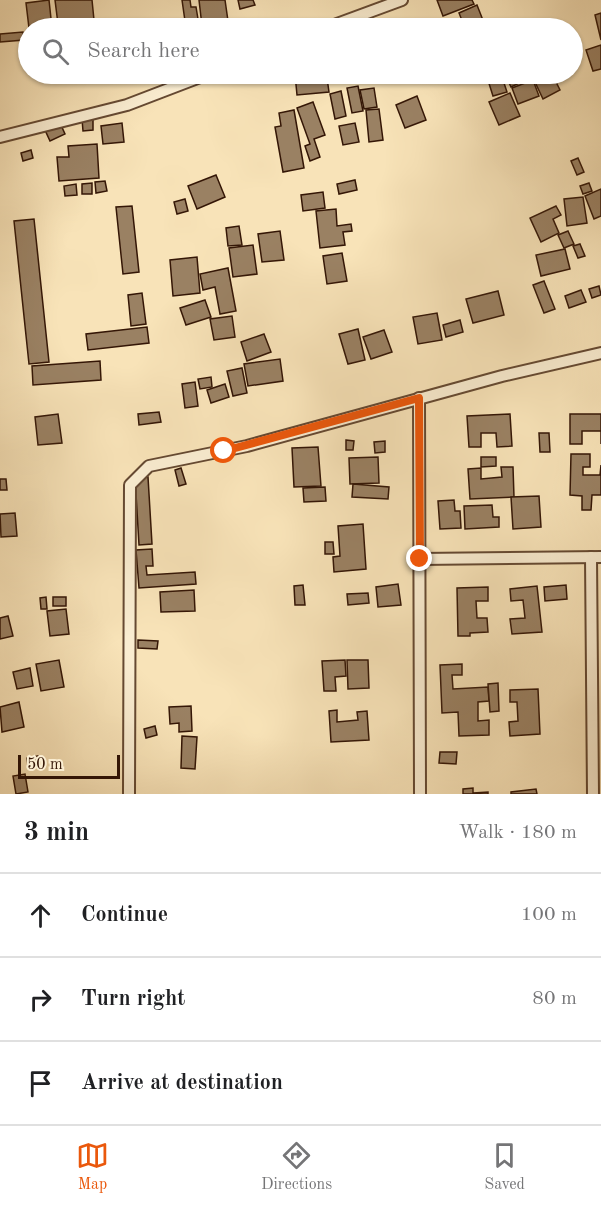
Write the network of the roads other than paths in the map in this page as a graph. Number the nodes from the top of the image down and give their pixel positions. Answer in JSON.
{"nodes":[{"id":1,"x":402,"y":0,"type":"edge"},
{"id":2,"x":353,"y":18,"type":"edge"},
{"id":3,"x":182,"y":84,"type":"edge"},
{"id":4,"x":0,"y":137,"type":"edge"},
{"id":5,"x":601,"y":353,"type":"edge"},
{"id":6,"x":419,"y":398,"type":"junction"},
{"id":7,"x":596,"y":557,"type":"edge"},
{"id":8,"x":420,"y":559,"type":"junction"},
{"id":9,"x":129,"y":794,"type":"edge"},
{"id":10,"x":420,"y":794,"type":"edge"},
{"id":11,"x":593,"y":794,"type":"edge"}],
"edges":[{"from":1,"to":2,"type":"street"},
{"from":3,"to":4,"type":"street"},
{"from":5,"to":6,"type":"street"},
{"from":6,"to":8,"type":"street"},
{"from":6,"to":9,"type":"street"},
{"from":7,"to":8,"type":"street"},
{"from":7,"to":11,"type":"street"},
{"from":8,"to":10,"type":"street"}]}
